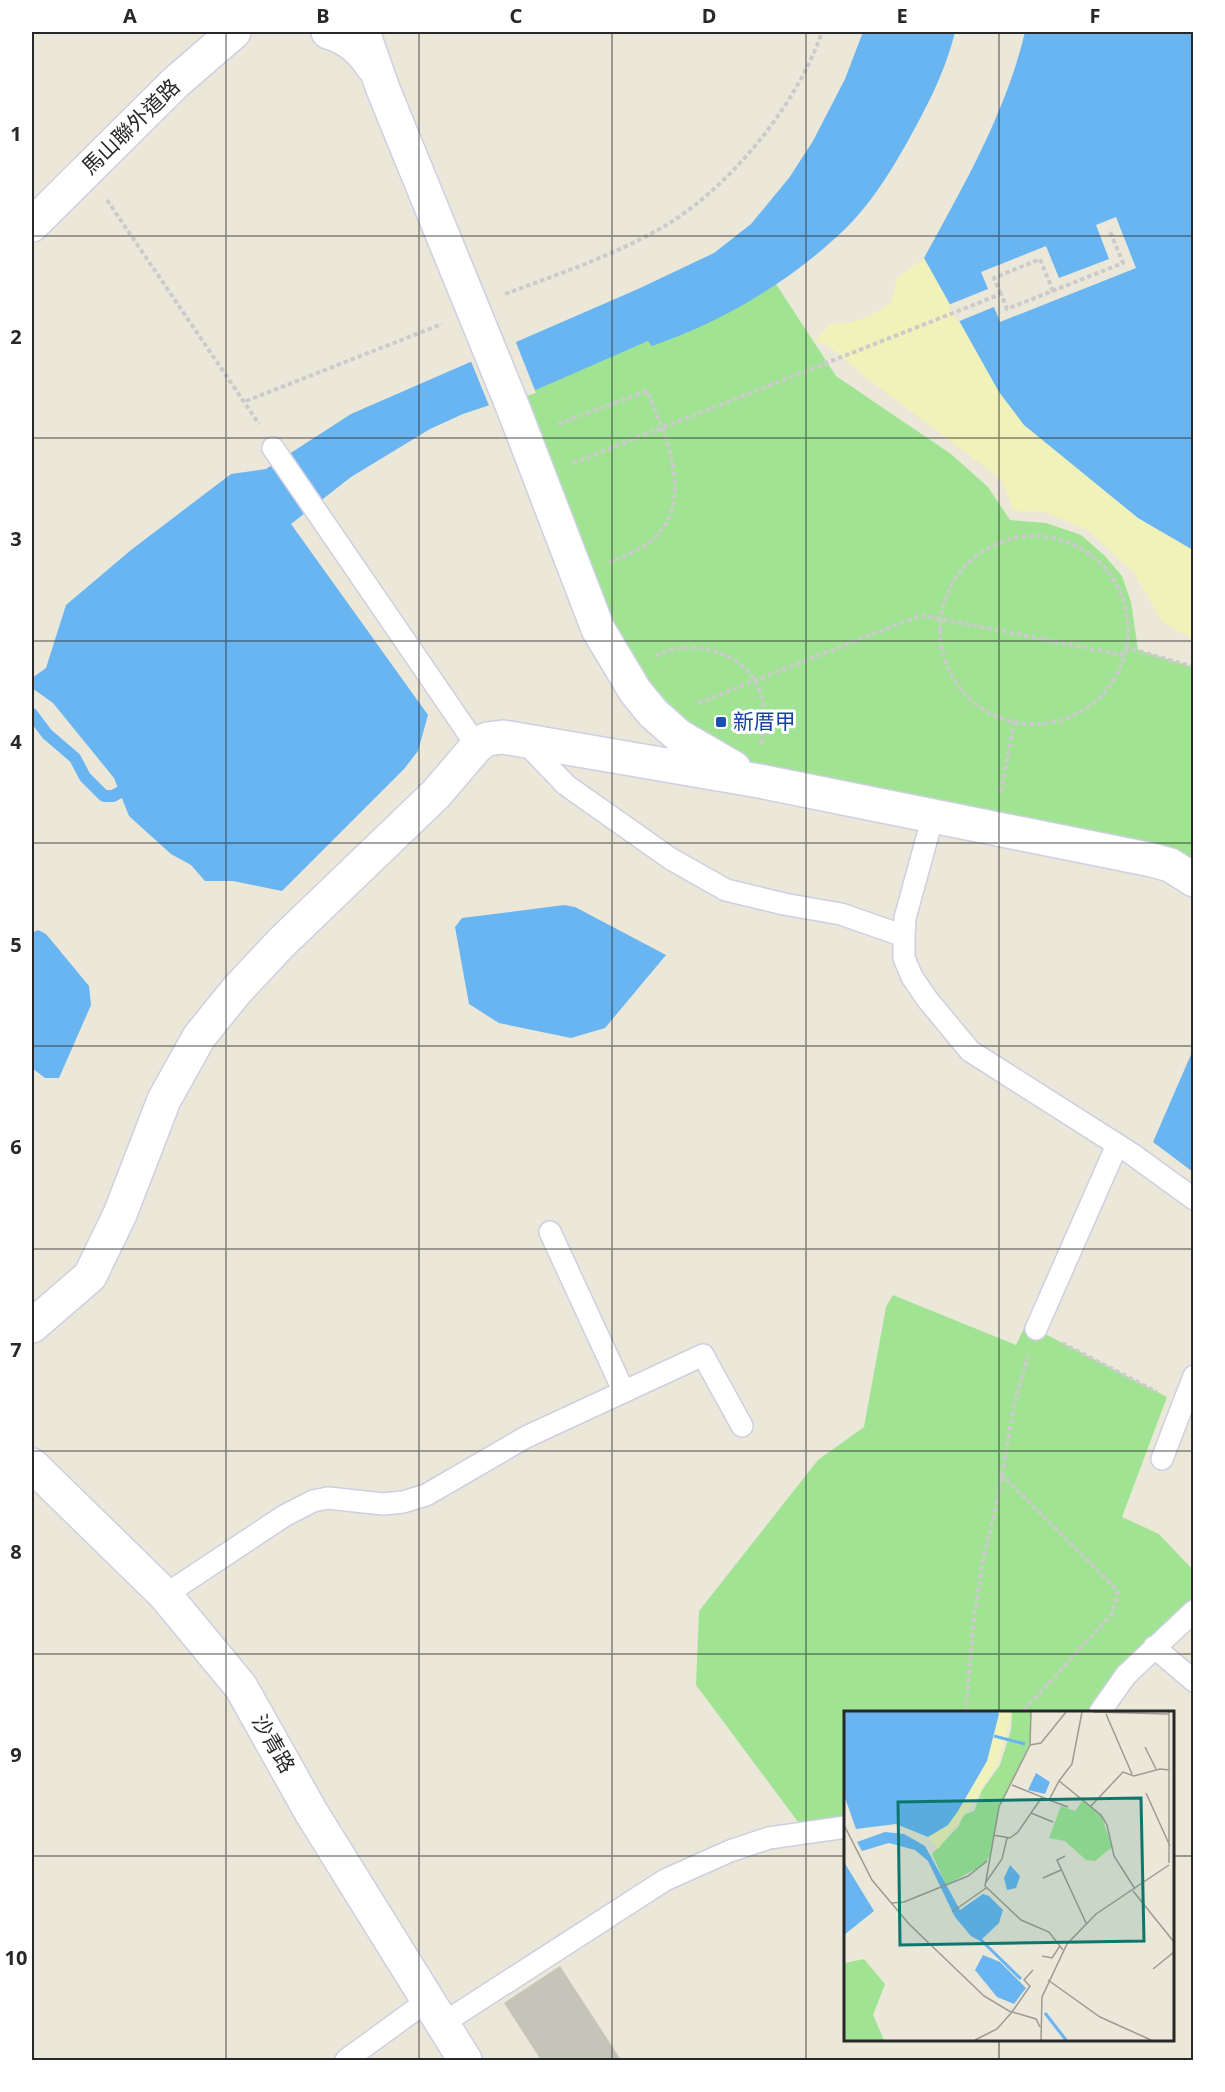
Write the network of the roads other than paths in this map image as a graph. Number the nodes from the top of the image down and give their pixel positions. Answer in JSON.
{"nodes":[{"id":1,"x":257,"y":32,"type":"edge"},
{"id":2,"x":328,"y":32,"type":"edge"},
{"id":3,"x":363,"y":32,"type":"edge"},
{"id":4,"x":227,"y":37,"type":"edge"},
{"id":5,"x":383,"y":89,"type":"junction"},
{"id":6,"x":32,"y":225,"type":"edge"},
{"id":7,"x":273,"y":448,"type":"road end"},
{"id":8,"x":524,"y":741,"type":"junction"},
{"id":9,"x":477,"y":746,"type":"junction"},
{"id":10,"x":760,"y":767,"type":"junction"},
{"id":11,"x":933,"y":816,"type":"junction"},
{"id":12,"x":1194,"y":880,"type":"edge"},
{"id":13,"x":904,"y":936,"type":"junction"},
{"id":14,"x":1117,"y":1145,"type":"junction"},
{"id":15,"x":1194,"y":1200,"type":"edge"},
{"id":16,"x":550,"y":1232,"type":"dead end"},
{"id":17,"x":32,"y":1326,"type":"edge"},
{"id":18,"x":1036,"y":1329,"type":"road end"},
{"id":19,"x":1194,"y":1376,"type":"edge"},
{"id":20,"x":624,"y":1392,"type":"junction"},
{"id":21,"x":742,"y":1426,"type":"dead end"},
{"id":22,"x":1162,"y":1459,"type":"dead end"},
{"id":23,"x":32,"y":1465,"type":"edge"},
{"id":24,"x":165,"y":1595,"type":"junction"},
{"id":25,"x":1194,"y":1611,"type":"edge"},
{"id":26,"x":1154,"y":1647,"type":"junction"},
{"id":27,"x":1194,"y":1681,"type":"edge"},
{"id":28,"x":1101,"y":1711,"type":"edge"},
{"id":29,"x":844,"y":1827,"type":"edge"},
{"id":30,"x":435,"y":2012,"type":"junction"},
{"id":31,"x":346,"y":2061,"type":"edge"},
{"id":32,"x":465,"y":2061,"type":"edge"}],
"edges":[{"from":1,"to":4,"type":"street"},
{"from":2,"to":5,"type":"street"},
{"from":3,"to":5,"type":"street"},
{"from":4,"to":6,"type":"street","name":"馬山聯外道路"},
{"from":5,"to":10,"type":"street"},
{"from":7,"to":9,"type":"lane"},
{"from":8,"to":9,"type":"street"},
{"from":8,"to":10,"type":"street"},
{"from":8,"to":13,"type":"lane"},
{"from":9,"to":17,"type":"street"},
{"from":10,"to":11,"type":"street"},
{"from":11,"to":12,"type":"street"},
{"from":11,"to":13,"type":"lane"},
{"from":13,"to":14,"type":"lane"},
{"from":14,"to":15,"type":"lane"},
{"from":14,"to":18,"type":"lane"},
{"from":16,"to":20,"type":"lane"},
{"from":19,"to":22,"type":"lane"},
{"from":20,"to":21,"type":"lane"},
{"from":20,"to":24,"type":"lane"},
{"from":23,"to":24,"type":"street","name":"沙青路"},
{"from":24,"to":30,"type":"street","name":"沙青路"},
{"from":25,"to":26,"type":"lane"},
{"from":26,"to":27,"type":"lane"},
{"from":26,"to":28,"type":"lane"},
{"from":29,"to":30,"type":"lane"},
{"from":30,"to":31,"type":"lane"},
{"from":30,"to":32,"type":"street","name":"沙青路"}]}
